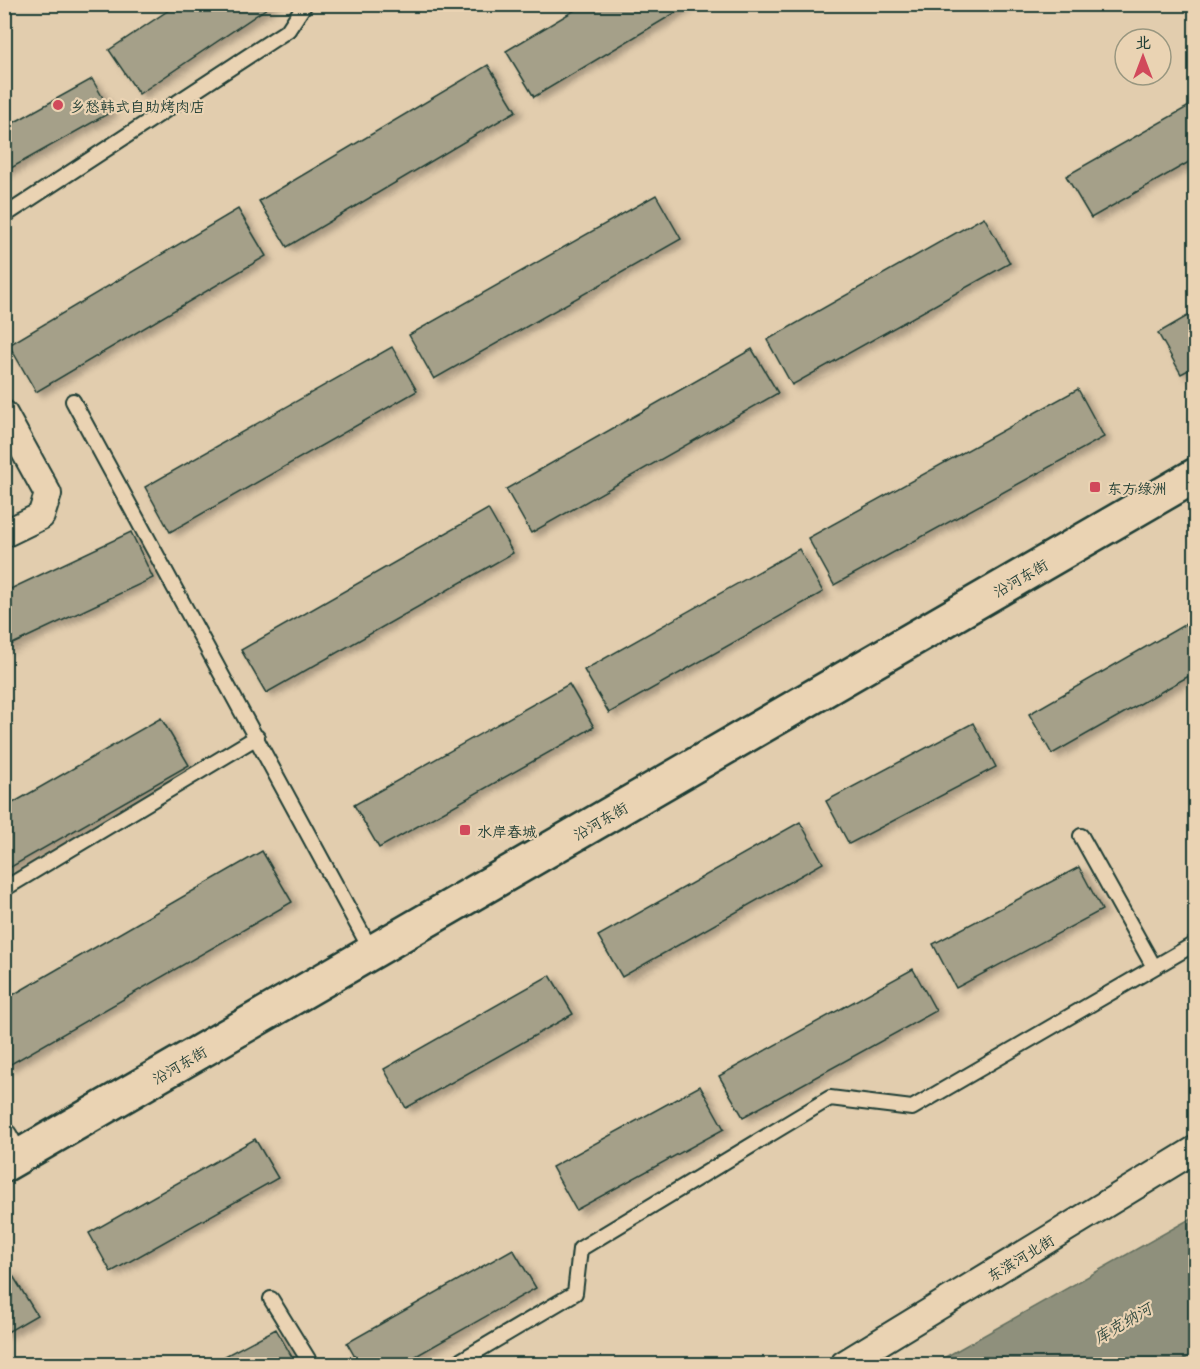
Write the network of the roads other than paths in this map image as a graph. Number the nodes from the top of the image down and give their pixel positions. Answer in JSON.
{"nodes":[{"id":1,"x":306,"y":4,"type":"edge"},
{"id":2,"x":4,"y":216,"type":"edge"},
{"id":3,"x":73,"y":401,"type":"dead end"},
{"id":4,"x":4,"y":414,"type":"edge"},
{"id":5,"x":1196,"y":475,"type":"edge"},
{"id":6,"x":4,"y":534,"type":"edge"},
{"id":7,"x":257,"y":737,"type":"junction"},
{"id":8,"x":1081,"y":836,"type":"dead end"},
{"id":9,"x":4,"y":889,"type":"edge"},
{"id":10,"x":1196,"y":943,"type":"edge"},
{"id":11,"x":372,"y":952,"type":"junction"},
{"id":12,"x":1154,"y":967,"type":"junction"},
{"id":13,"x":1196,"y":1149,"type":"edge"},
{"id":14,"x":8,"y":1154,"type":"edge"},
{"id":15,"x":271,"y":1299,"type":"dead end"},
{"id":16,"x":310,"y":1365,"type":"edge"},
{"id":17,"x":455,"y":1365,"type":"edge"},
{"id":18,"x":844,"y":1365,"type":"edge"}],
"edges":[{"from":1,"to":2,"type":"lane"},
{"from":3,"to":7,"type":"lane"},
{"from":4,"to":6,"type":"street"},
{"from":5,"to":11,"type":"street","name":"沿河东街"},
{"from":7,"to":9,"type":"lane"},
{"from":7,"to":11,"type":"lane"},
{"from":8,"to":12,"type":"lane"},
{"from":10,"to":12,"type":"lane"},
{"from":11,"to":14,"type":"street","name":"沿河东街"},
{"from":12,"to":17,"type":"lane"},
{"from":13,"to":18,"type":"street","name":"东滨河北街"},
{"from":15,"to":16,"type":"lane"}]}
